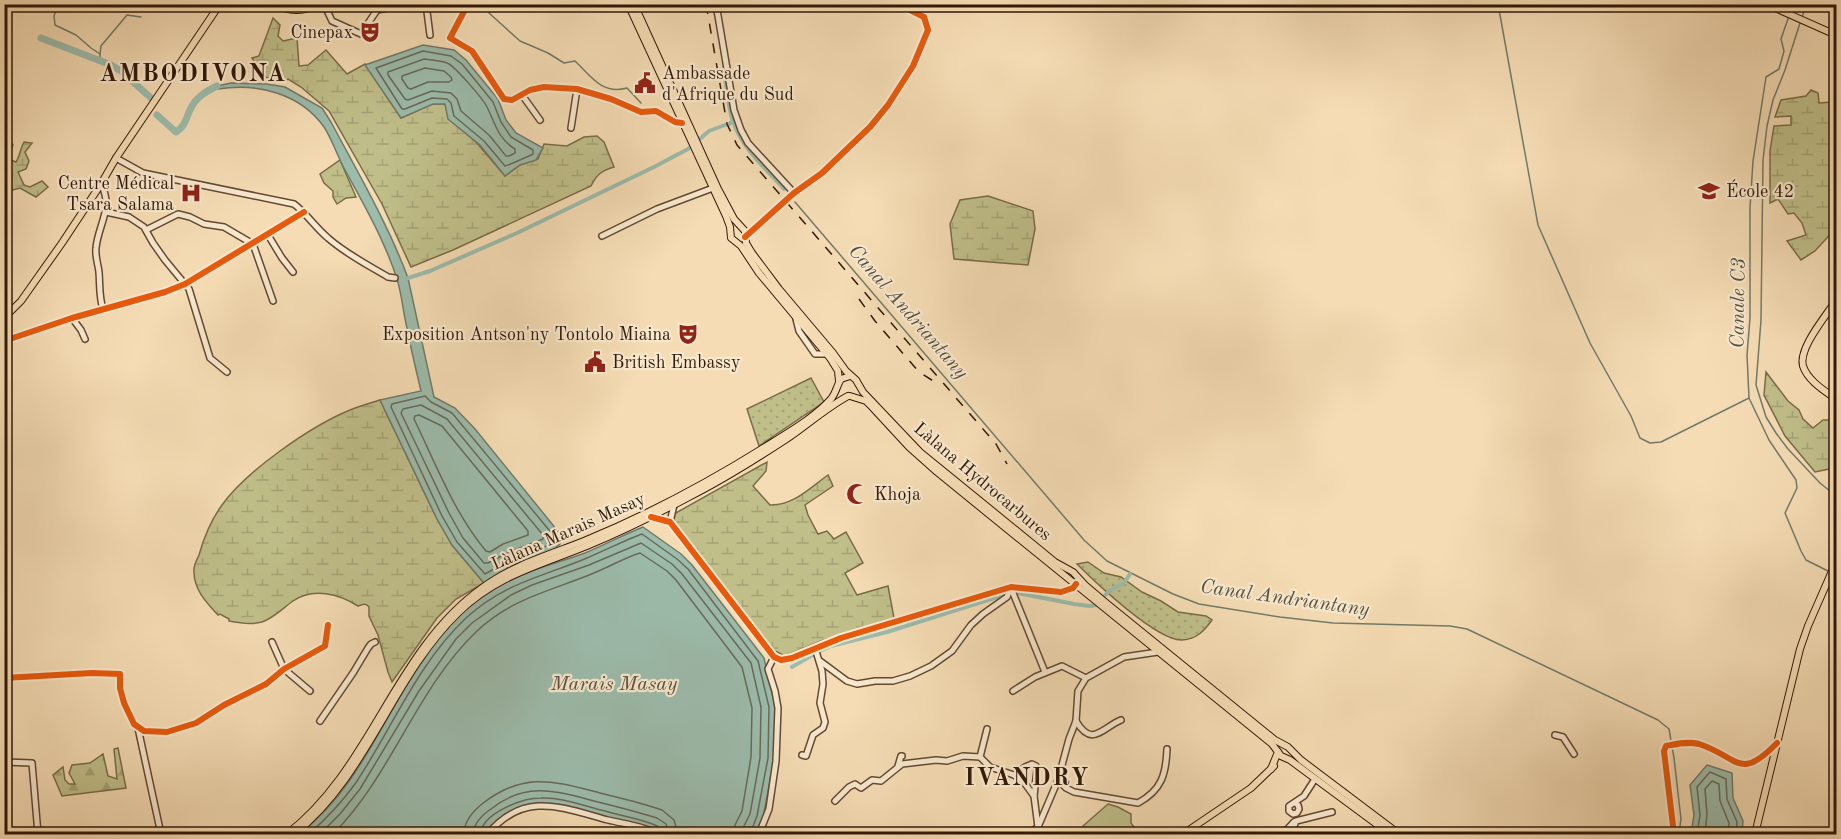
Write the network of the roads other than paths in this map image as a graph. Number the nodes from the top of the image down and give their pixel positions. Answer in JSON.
{"nodes":[{"id":1,"x":273,"y":4,"type":"edge"},
{"id":2,"x":322,"y":4,"type":"edge"},
{"id":3,"x":371,"y":4,"type":"edge"},
{"id":4,"x":407,"y":4,"type":"edge"},
{"id":5,"x":426,"y":4,"type":"edge"},
{"id":6,"x":468,"y":4,"type":"edge"},
{"id":7,"x":628,"y":4,"type":"edge"},
{"id":8,"x":634,"y":4,"type":"edge"},
{"id":9,"x":716,"y":4,"type":"edge"},
{"id":10,"x":898,"y":4,"type":"edge"},
{"id":11,"x":1766,"y":4,"type":"edge"},
{"id":12,"x":220,"y":5,"type":"edge"},
{"id":13,"x":376,"y":10,"type":"junction"},
{"id":14,"x":430,"y":35,"type":"dead end"},
{"id":15,"x":1836,"y":36,"type":"edge"},
{"id":16,"x":577,"y":89,"type":"junction"},
{"id":17,"x":522,"y":95,"type":"junction"},
{"id":18,"x":540,"y":120,"type":"dead end"},
{"id":19,"x":682,"y":123,"type":"junction"},
{"id":20,"x":571,"y":128,"type":"dead end"},
{"id":21,"x":695,"y":144,"type":"junction"},
{"id":22,"x":116,"y":161,"type":"junction"},
{"id":23,"x":101,"y":184,"type":"junction"},
{"id":24,"x":713,"y":188,"type":"junction"},
{"id":25,"x":794,"y":193,"type":"junction"},
{"id":26,"x":106,"y":212,"type":"junction"},
{"id":27,"x":304,"y":212,"type":"junction"},
{"id":28,"x":759,"y":224,"type":"junction"},
{"id":29,"x":741,"y":227,"type":"junction"},
{"id":30,"x":146,"y":230,"type":"junction"},
{"id":31,"x":730,"y":231,"type":"junction"},
{"id":32,"x":268,"y":235,"type":"junction"},
{"id":33,"x":602,"y":236,"type":"dead end"},
{"id":34,"x":745,"y":237,"type":"junction"},
{"id":35,"x":736,"y":242,"type":"junction"},
{"id":36,"x":253,"y":244,"type":"junction"},
{"id":37,"x":293,"y":272,"type":"dead end"},
{"id":38,"x":395,"y":278,"type":"dead end"},
{"id":39,"x":185,"y":284,"type":"junction"},
{"id":40,"x":1836,"y":300,"type":"edge"},
{"id":41,"x":273,"y":301,"type":"dead end"},
{"id":42,"x":103,"y":309,"type":"junction"},
{"id":43,"x":4,"y":318,"type":"edge"},
{"id":44,"x":72,"y":318,"type":"junction"},
{"id":45,"x":85,"y":339,"type":"dead end"},
{"id":46,"x":4,"y":341,"type":"edge"},
{"id":47,"x":227,"y":372,"type":"dead end"},
{"id":48,"x":850,"y":376,"type":"junction"},
{"id":49,"x":838,"y":383,"type":"junction"},
{"id":50,"x":858,"y":384,"type":"junction"},
{"id":51,"x":849,"y":396,"type":"junction"},
{"id":52,"x":1836,"y":399,"type":"edge"},
{"id":53,"x":674,"y":505,"type":"junction"},
{"id":54,"x":651,"y":517,"type":"junction"},
{"id":55,"x":669,"y":522,"type":"junction"},
{"id":56,"x":540,"y":560,"type":"junction"},
{"id":57,"x":1835,"y":565,"type":"edge"},
{"id":58,"x":1071,"y":577,"type":"junction"},
{"id":59,"x":1012,"y":589,"type":"junction"},
{"id":60,"x":1104,"y":604,"type":"junction"},
{"id":61,"x":328,"y":625,"type":"dead end"},
{"id":62,"x":272,"y":642,"type":"dead end"},
{"id":63,"x":375,"y":642,"type":"dead end"},
{"id":64,"x":815,"y":649,"type":"junction"},
{"id":65,"x":1158,"y":652,"type":"junction"},
{"id":66,"x":774,"y":657,"type":"junction"},
{"id":67,"x":819,"y":659,"type":"junction"},
{"id":68,"x":284,"y":669,"type":"junction"},
{"id":69,"x":1045,"y":672,"type":"junction"},
{"id":70,"x":4,"y":678,"type":"edge"},
{"id":71,"x":1086,"y":678,"type":"junction"},
{"id":72,"x":310,"y":691,"type":"dead end"},
{"id":73,"x":1013,"y":691,"type":"dead end"},
{"id":74,"x":394,"y":696,"type":"junction"},
{"id":75,"x":1121,"y":720,"type":"dead end"},
{"id":76,"x":320,"y":721,"type":"dead end"},
{"id":77,"x":1076,"y":721,"type":"junction"},
{"id":78,"x":138,"y":728,"type":"junction"},
{"id":79,"x":987,"y":729,"type":"dead end"},
{"id":80,"x":1555,"y":735,"type":"dead end"},
{"id":81,"x":1777,"y":743,"type":"junction"},
{"id":82,"x":1287,"y":747,"type":"junction"},
{"id":83,"x":1167,"y":749,"type":"dead end"},
{"id":84,"x":1278,"y":751,"type":"junction"},
{"id":85,"x":1574,"y":754,"type":"dead end"},
{"id":86,"x":802,"y":755,"type":"dead end"},
{"id":87,"x":902,"y":756,"type":"dead end"},
{"id":88,"x":980,"y":757,"type":"junction"},
{"id":89,"x":1285,"y":757,"type":"junction"},
{"id":90,"x":4,"y":762,"type":"edge"},
{"id":91,"x":898,"y":766,"type":"junction"},
{"id":92,"x":1271,"y":769,"type":"junction"},
{"id":93,"x":1014,"y":775,"type":"junction"},
{"id":94,"x":1058,"y":780,"type":"junction"},
{"id":95,"x":1316,"y":781,"type":"junction"},
{"id":96,"x":1034,"y":796,"type":"junction"},
{"id":97,"x":835,"y":801,"type":"dead end"},
{"id":98,"x":1297,"y":805,"type":"junction"},
{"id":99,"x":1332,"y":812,"type":"dead end"},
{"id":100,"x":1295,"y":814,"type":"junction"},
{"id":101,"x":1296,"y":821,"type":"junction"},
{"id":102,"x":1038,"y":827,"type":"junction"},
{"id":103,"x":38,"y":834,"type":"edge"},
{"id":104,"x":161,"y":834,"type":"edge"},
{"id":105,"x":287,"y":834,"type":"edge"},
{"id":106,"x":294,"y":834,"type":"edge"},
{"id":107,"x":488,"y":834,"type":"edge"},
{"id":108,"x":657,"y":834,"type":"edge"},
{"id":109,"x":759,"y":834,"type":"edge"},
{"id":110,"x":1028,"y":834,"type":"edge"},
{"id":111,"x":1184,"y":834,"type":"edge"},
{"id":112,"x":1283,"y":834,"type":"edge"},
{"id":113,"x":1291,"y":834,"type":"edge"},
{"id":114,"x":1389,"y":834,"type":"edge"},
{"id":115,"x":1399,"y":834,"type":"edge"},
{"id":116,"x":1672,"y":834,"type":"edge"},
{"id":117,"x":1755,"y":834,"type":"edge"}],
"edges":[{"from":1,"to":2,"type":"main road"},
{"from":2,"to":13,"type":"street"},
{"from":3,"to":13,"type":"street"},
{"from":4,"to":13,"type":"street"},
{"from":5,"to":14,"type":"street"},
{"from":6,"to":17,"type":"street"},
{"from":7,"to":19,"type":"main road"},
{"from":8,"to":21,"type":"main road"},
{"from":9,"to":25,"type":"street"},
{"from":10,"to":25,"type":"street"},
{"from":11,"to":15,"type":"main road"},
{"from":12,"to":22,"type":"main road"},
{"from":16,"to":17,"type":"street"},
{"from":16,"to":19,"type":"street"},
{"from":16,"to":20,"type":"street"},
{"from":17,"to":18,"type":"street"},
{"from":19,"to":21,"type":"main road"},
{"from":21,"to":24,"type":"main road"},
{"from":21,"to":29,"type":"main road"},
{"from":22,"to":23,"type":"main road"},
{"from":22,"to":27,"type":"street"},
{"from":23,"to":26,"type":"street"},
{"from":23,"to":43,"type":"main road"},
{"from":24,"to":31,"type":"main road"},
{"from":24,"to":33,"type":"street"},
{"from":25,"to":28,"type":"street"},
{"from":26,"to":30,"type":"street"},
{"from":26,"to":42,"type":"street"},
{"from":27,"to":32,"type":"street"},
{"from":27,"to":38,"type":"street"},
{"from":28,"to":29,"type":"street"},
{"from":28,"to":34,"type":"street"},
{"from":29,"to":31,"type":"main road"},
{"from":29,"to":34,"type":"main road"},
{"from":30,"to":36,"type":"street"},
{"from":30,"to":39,"type":"street"},
{"from":31,"to":35,"type":"main road"},
{"from":32,"to":36,"type":"street"},
{"from":32,"to":37,"type":"street"},
{"from":34,"to":35,"type":"main road"},
{"from":34,"to":48,"type":"main road"},
{"from":35,"to":49,"type":"main road"},
{"from":36,"to":39,"type":"street"},
{"from":36,"to":41,"type":"street"},
{"from":39,"to":42,"type":"street"},
{"from":39,"to":47,"type":"street"},
{"from":40,"to":52,"type":"main road"},
{"from":42,"to":44,"type":"street"},
{"from":44,"to":45,"type":"street"},
{"from":44,"to":46,"type":"street"},
{"from":48,"to":49,"type":"main road"},
{"from":48,"to":50,"type":"main road"},
{"from":49,"to":51,"type":"main road"},
{"from":49,"to":56,"type":"main road","name":"Làlana Marais Masay"},
{"from":50,"to":51,"type":"main road"},
{"from":50,"to":58,"type":"main road","name":"Làlana Hydrocarbures"},
{"from":51,"to":53,"type":"main road","name":"Làlana Marais Masay"},
{"from":51,"to":58,"type":"main road","name":"Làlana Hydrocarbures"},
{"from":53,"to":54,"type":"main road","name":"Làlana Marais Masay"},
{"from":53,"to":55,"type":"street"},
{"from":54,"to":55,"type":"street"},
{"from":54,"to":56,"type":"main road","name":"Làlana Marais Masay"},
{"from":55,"to":66,"type":"street"},
{"from":56,"to":74,"type":"main road","name":"Làlana Marais Masay"},
{"from":57,"to":81,"type":"main road"},
{"from":58,"to":59,"type":"street"},
{"from":58,"to":60,"type":"main road","name":"Làlana Hydrocarbures"},
{"from":59,"to":64,"type":"street"},
{"from":59,"to":67,"type":"street"},
{"from":59,"to":69,"type":"street"},
{"from":60,"to":65,"type":"main road"},
{"from":60,"to":82,"type":"main road"},
{"from":61,"to":68,"type":"street"},
{"from":62,"to":68,"type":"street"},
{"from":63,"to":76,"type":"street"},
{"from":64,"to":66,"type":"street"},
{"from":64,"to":67,"type":"street"},
{"from":65,"to":71,"type":"street"},
{"from":65,"to":84,"type":"main road"},
{"from":66,"to":109,"type":"street"},
{"from":67,"to":86,"type":"street"},
{"from":68,"to":72,"type":"street"},
{"from":68,"to":78,"type":"street"},
{"from":69,"to":71,"type":"street"},
{"from":69,"to":73,"type":"street"},
{"from":70,"to":78,"type":"street"},
{"from":71,"to":77,"type":"street"},
{"from":74,"to":105,"type":"main road","name":"Làlana Marais Masay"},
{"from":74,"to":106,"type":"main road","name":"Làlana Marais Masay"},
{"from":75,"to":77,"type":"street"},
{"from":77,"to":94,"type":"street"},
{"from":78,"to":104,"type":"street"},
{"from":79,"to":88,"type":"street"},
{"from":80,"to":85,"type":"street"},
{"from":81,"to":116,"type":"street"},
{"from":81,"to":117,"type":"main road"},
{"from":82,"to":84,"type":"main road"},
{"from":82,"to":89,"type":"main road"},
{"from":82,"to":115,"type":"main road"},
{"from":83,"to":94,"type":"street"},
{"from":84,"to":89,"type":"main road"},
{"from":84,"to":92,"type":"main road"},
{"from":87,"to":91,"type":"street"},
{"from":88,"to":91,"type":"street"},
{"from":88,"to":93,"type":"street"},
{"from":89,"to":92,"type":"main road"},
{"from":89,"to":95,"type":"main road"},
{"from":90,"to":103,"type":"street"},
{"from":91,"to":97,"type":"street"},
{"from":92,"to":111,"type":"main road"},
{"from":93,"to":96,"type":"street"},
{"from":93,"to":96,"type":"street"},
{"from":94,"to":102,"type":"street"},
{"from":95,"to":98,"type":"street"},
{"from":95,"to":114,"type":"main road"},
{"from":96,"to":102,"type":"street"},
{"from":98,"to":100,"type":"street"},
{"from":98,"to":100,"type":"street"},
{"from":99,"to":101,"type":"street"},
{"from":100,"to":101,"type":"street"},
{"from":101,"to":112,"type":"street"},
{"from":101,"to":113,"type":"street"},
{"from":102,"to":110,"type":"street"},
{"from":107,"to":108,"type":"street"}]}
